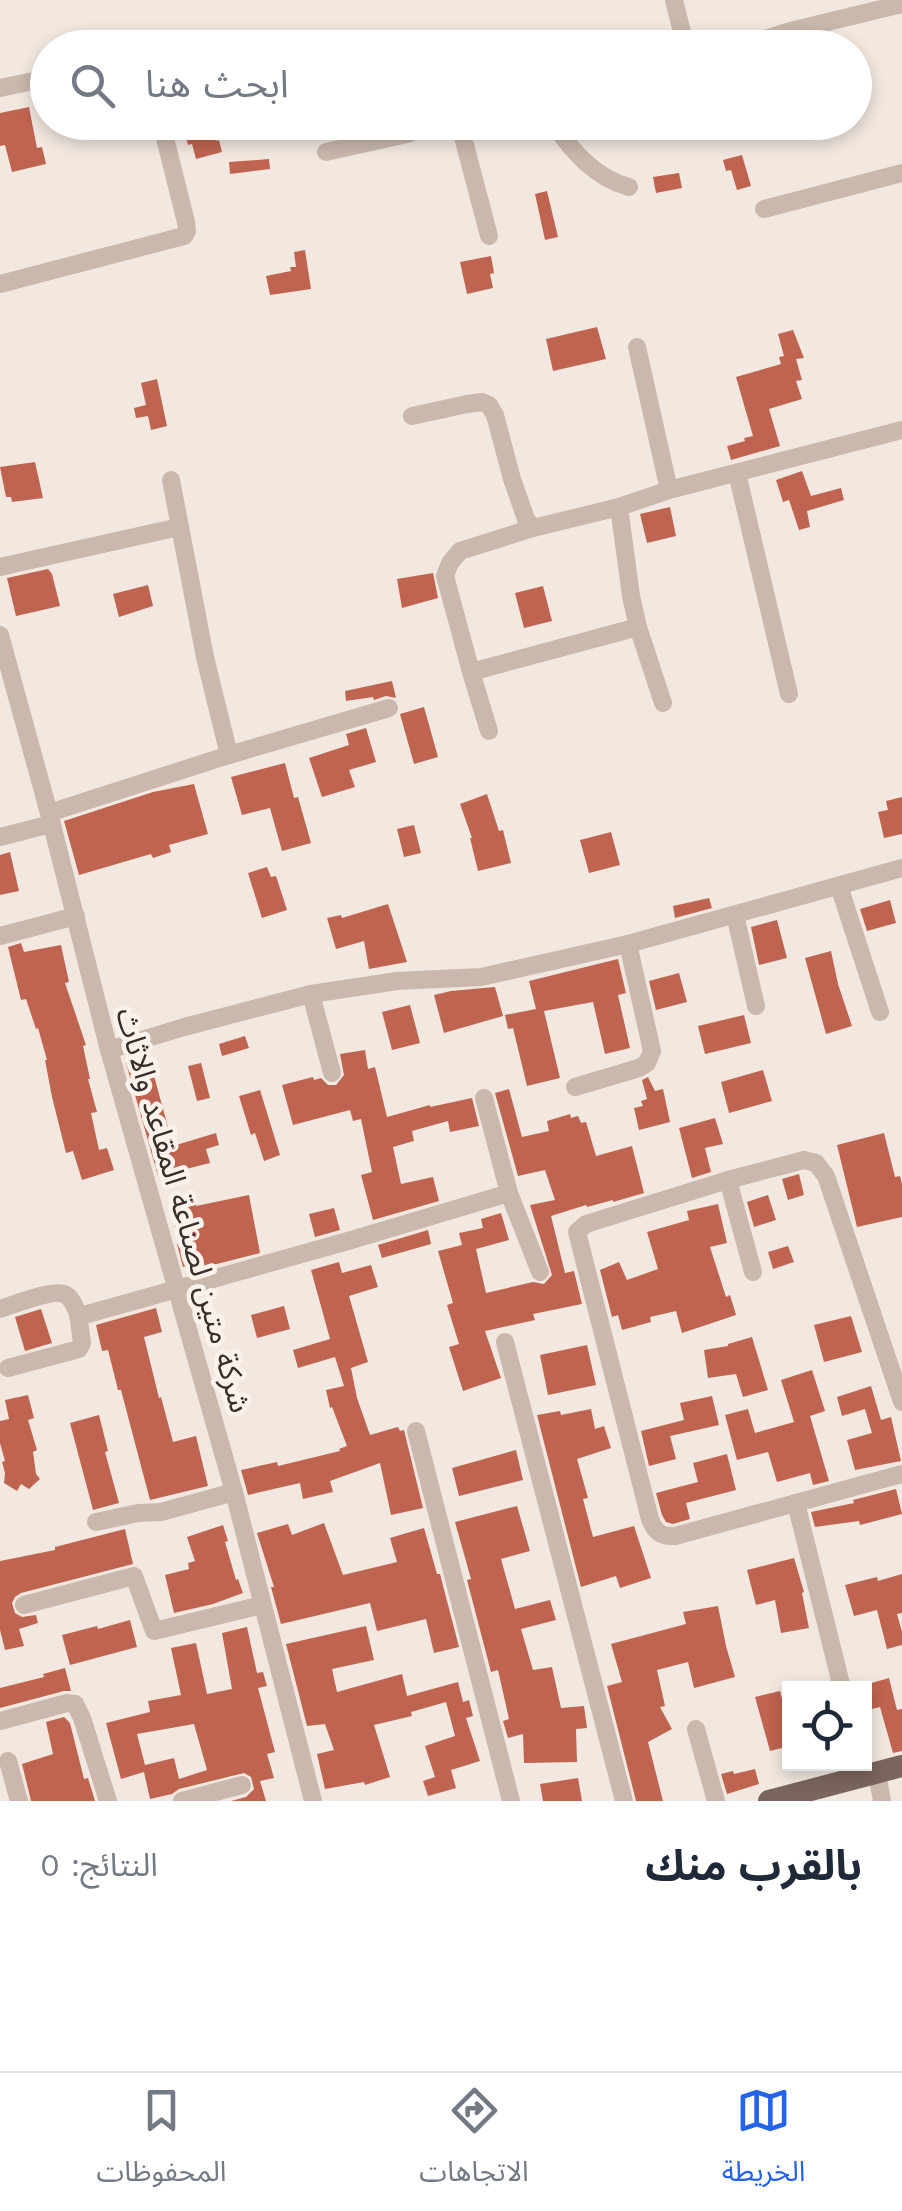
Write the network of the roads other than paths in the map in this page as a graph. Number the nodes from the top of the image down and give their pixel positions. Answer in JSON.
{"nodes":[{"id":1,"x":674,"y":0,"type":"edge"},
{"id":2,"x":902,"y":4,"type":"edge"},
{"id":3,"x":844,"y":9,"type":"edge"},
{"id":4,"x":682,"y":30,"type":"edge"},
{"id":5,"x":792,"y":30,"type":"edge"},
{"id":6,"x":30,"y":82,"type":"edge"},
{"id":7,"x":0,"y":88,"type":"edge"},
{"id":8,"x":166,"y":140,"type":"edge"},
{"id":9,"x":380,"y":140,"type":"edge"},
{"id":10,"x":463,"y":140,"type":"edge"},
{"id":11,"x":567,"y":140,"type":"edge"},
{"id":12,"x":326,"y":152,"type":"dead end"},
{"id":13,"x":902,"y":173,"type":"edge"},
{"id":14,"x":629,"y":187,"type":"dead end"},
{"id":15,"x":764,"y":209,"type":"dead end"},
{"id":16,"x":489,"y":236,"type":"dead end"},
{"id":17,"x":0,"y":284,"type":"edge"},
{"id":18,"x":637,"y":347,"type":"dead end"},
{"id":19,"x":412,"y":416,"type":"dead end"},
{"id":20,"x":902,"y":430,"type":"edge"},
{"id":21,"x":737,"y":473,"type":"junction"},
{"id":22,"x":172,"y":480,"type":"dead end"},
{"id":23,"x":669,"y":490,"type":"junction"},
{"id":24,"x":619,"y":507,"type":"junction"},
{"id":25,"x":179,"y":528,"type":"junction"},
{"id":26,"x":533,"y":528,"type":"junction"},
{"id":27,"x":0,"y":567,"type":"edge"},
{"id":28,"x":638,"y":627,"type":"junction"},
{"id":29,"x":0,"y":635,"type":"edge"},
{"id":30,"x":470,"y":672,"type":"junction"},
{"id":31,"x":6,"y":679,"type":"edge"},
{"id":32,"x":790,"y":694,"type":"dead end"},
{"id":33,"x":663,"y":703,"type":"dead end"},
{"id":34,"x":389,"y":708,"type":"dead end"},
{"id":35,"x":489,"y":730,"type":"dead end"},
{"id":36,"x":229,"y":755,"type":"junction"},
{"id":37,"x":50,"y":818,"type":"junction"},
{"id":38,"x":0,"y":837,"type":"edge"},
{"id":39,"x":902,"y":868,"type":"edge"},
{"id":40,"x":839,"y":886,"type":"junction"},
{"id":41,"x":735,"y":915,"type":"junction"},
{"id":42,"x":76,"y":916,"type":"junction"},
{"id":43,"x":0,"y":936,"type":"edge"},
{"id":44,"x":628,"y":944,"type":"junction"},
{"id":45,"x":311,"y":994,"type":"junction"},
{"id":46,"x":756,"y":1006,"type":"dead end"},
{"id":47,"x":880,"y":1012,"type":"dead end"},
{"id":48,"x":110,"y":1050,"type":"junction"},
{"id":49,"x":332,"y":1073,"type":"dead end"},
{"id":50,"x":575,"y":1086,"type":"dead end"},
{"id":51,"x":484,"y":1098,"type":"dead end"},
{"id":52,"x":728,"y":1180,"type":"junction"},
{"id":53,"x":509,"y":1192,"type":"junction"},
{"id":54,"x":540,"y":1272,"type":"dead end"},
{"id":55,"x":753,"y":1272,"type":"dead end"},
{"id":56,"x":176,"y":1288,"type":"junction"},
{"id":57,"x":0,"y":1309,"type":"edge"},
{"id":58,"x":78,"y":1314,"type":"junction"},
{"id":59,"x":505,"y":1342,"type":"dead end"},
{"id":60,"x":8,"y":1368,"type":"dead end"},
{"id":61,"x":902,"y":1402,"type":"edge"},
{"id":62,"x":416,"y":1431,"type":"dead end"},
{"id":63,"x":902,"y":1474,"type":"edge"},
{"id":64,"x":234,"y":1492,"type":"junction"},
{"id":65,"x":796,"y":1503,"type":"junction"},
{"id":66,"x":96,"y":1522,"type":"dead end"},
{"id":67,"x":24,"y":1605,"type":"dead end"},
{"id":68,"x":262,"y":1605,"type":"junction"},
{"id":69,"x":840,"y":1681,"type":"edge"},
{"id":70,"x":0,"y":1721,"type":"edge"},
{"id":71,"x":696,"y":1729,"type":"dead end"},
{"id":72,"x":8,"y":1761,"type":"dead end"},
{"id":73,"x":902,"y":1766,"type":"edge"},
{"id":74,"x":872,"y":1770,"type":"edge"},
{"id":75,"x":867,"y":1771,"type":"edge"},
{"id":76,"x":242,"y":1784,"type":"dead end"},
{"id":77,"x":19,"y":1801,"type":"edge"},
{"id":78,"x":108,"y":1801,"type":"edge"},
{"id":79,"x":182,"y":1801,"type":"edge"},
{"id":80,"x":313,"y":1801,"type":"edge"},
{"id":81,"x":511,"y":1801,"type":"edge"},
{"id":82,"x":624,"y":1801,"type":"edge"},
{"id":83,"x":716,"y":1801,"type":"edge"},
{"id":84,"x":770,"y":1801,"type":"edge"},
{"id":85,"x":882,"y":1801,"type":"edge"}],
"edges":[{"from":1,"to":4,"type":"street"},
{"from":2,"to":3,"type":"street"},
{"from":3,"to":5,"type":"street"},
{"from":6,"to":7,"type":"street"},
{"from":8,"to":17,"type":"street"},
{"from":9,"to":12,"type":"street"},
{"from":10,"to":16,"type":"street"},
{"from":11,"to":14,"type":"street"},
{"from":13,"to":15,"type":"street"},
{"from":18,"to":23,"type":"street"},
{"from":19,"to":26,"type":"street"},
{"from":20,"to":21,"type":"street"},
{"from":21,"to":23,"type":"street"},
{"from":21,"to":32,"type":"street"},
{"from":22,"to":25,"type":"street"},
{"from":23,"to":24,"type":"street"},
{"from":24,"to":26,"type":"street"},
{"from":24,"to":28,"type":"street"},
{"from":25,"to":27,"type":"street"},
{"from":25,"to":36,"type":"street"},
{"from":26,"to":30,"type":"street"},
{"from":28,"to":30,"type":"street"},
{"from":28,"to":33,"type":"street"},
{"from":29,"to":31,"type":"street","name":"شركة متين لصناعة المقاعد والاثاث"},
{"from":30,"to":35,"type":"street"},
{"from":31,"to":37,"type":"street","name":"شركة متين لصناعة المقاعد والاثاث"},
{"from":34,"to":36,"type":"street"},
{"from":36,"to":37,"type":"street"},
{"from":37,"to":38,"type":"street"},
{"from":37,"to":42,"type":"street","name":"شركة متين لصناعة المقاعد والاثاث"},
{"from":39,"to":40,"type":"street"},
{"from":40,"to":41,"type":"street"},
{"from":40,"to":47,"type":"street"},
{"from":41,"to":44,"type":"street"},
{"from":41,"to":46,"type":"street"},
{"from":42,"to":43,"type":"street"},
{"from":42,"to":48,"type":"street","name":"شركة متين لصناعة المقاعد والاثاث"},
{"from":44,"to":45,"type":"street"},
{"from":44,"to":50,"type":"street"},
{"from":45,"to":48,"type":"street"},
{"from":45,"to":49,"type":"street"},
{"from":48,"to":56,"type":"street","name":"شركة متين لصناعة المقاعد والاثاث"},
{"from":51,"to":53,"type":"street"},
{"from":52,"to":55,"type":"street"},
{"from":52,"to":61,"type":"street"},
{"from":52,"to":65,"type":"street"},
{"from":53,"to":54,"type":"street"},
{"from":53,"to":56,"type":"street"},
{"from":56,"to":58,"type":"street"},
{"from":56,"to":64,"type":"street","name":"شركة متين لصناعة المقاعد والاثاث"},
{"from":57,"to":58,"type":"street"},
{"from":58,"to":60,"type":"street"},
{"from":59,"to":82,"type":"street"},
{"from":62,"to":81,"type":"street"},
{"from":63,"to":65,"type":"street"},
{"from":64,"to":66,"type":"street"},
{"from":64,"to":68,"type":"street","name":"شركة متين لصناعة المقاعد والاثاث"},
{"from":65,"to":69,"type":"street"},
{"from":67,"to":68,"type":"street"},
{"from":68,"to":80,"type":"street","name":"شركة متين لصناعة المقاعد والاثاث"},
{"from":70,"to":78,"type":"street"},
{"from":71,"to":83,"type":"street"},
{"from":72,"to":77,"type":"street"},
{"from":73,"to":74,"type":"main road"},
{"from":75,"to":84,"type":"main road"},
{"from":75,"to":85,"type":"street"},
{"from":76,"to":79,"type":"street"}]}
